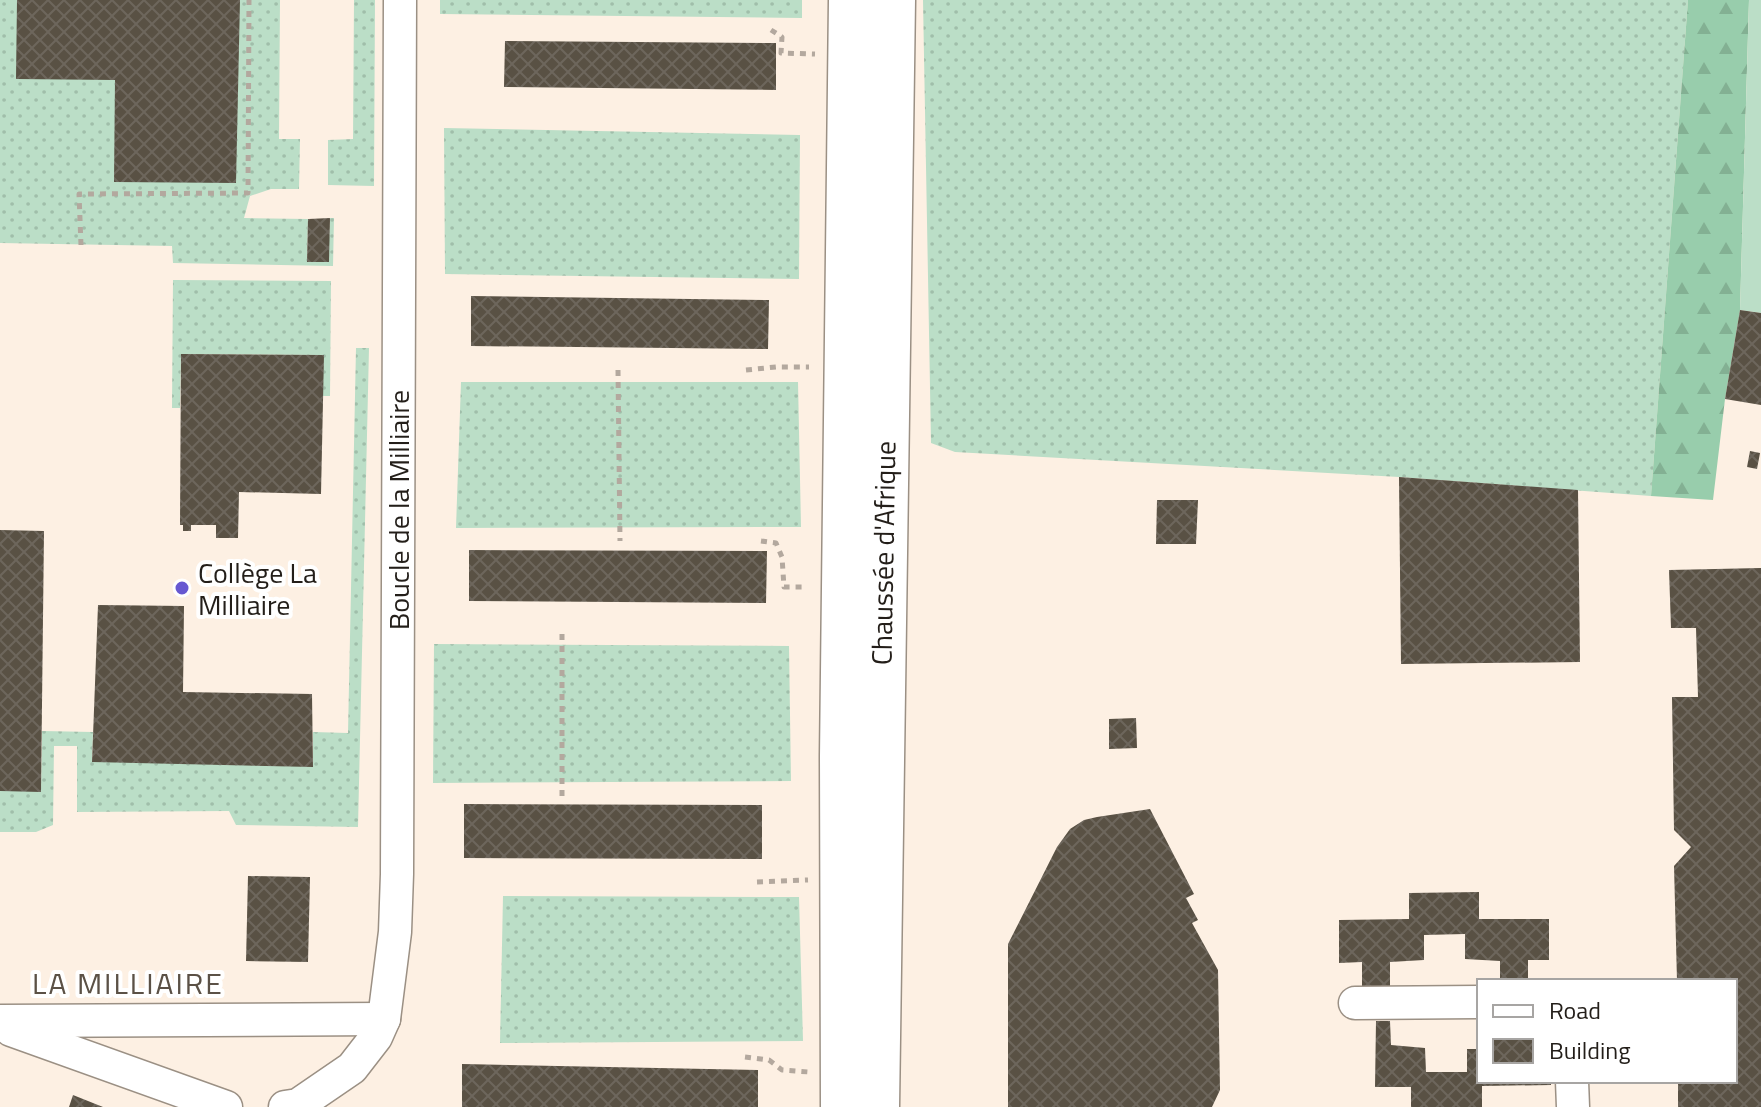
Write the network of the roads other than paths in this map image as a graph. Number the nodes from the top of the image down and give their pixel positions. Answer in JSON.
{"nodes":[{"id":1,"x":400,"y":0,"type":"edge"},
{"id":2,"x":851,"y":0,"type":"edge"},
{"id":3,"x":893,"y":0,"type":"edge"},
{"id":4,"x":1477,"y":1002,"type":"edge"},
{"id":5,"x":1355,"y":1003,"type":"dead end"},
{"id":6,"x":384,"y":1019,"type":"junction"},
{"id":7,"x":0,"y":1023,"type":"edge"},
{"id":8,"x":1572,"y":1083,"type":"edge"},
{"id":9,"x":226,"y":1107,"type":"edge"},
{"id":10,"x":285,"y":1107,"type":"edge"},
{"id":11,"x":843,"y":1107,"type":"edge"},
{"id":12,"x":877,"y":1107,"type":"edge"},
{"id":13,"x":1573,"y":1107,"type":"edge"}],
"edges":[{"from":1,"to":6,"type":"street","name":"Boucle de la Milliaire"},
{"from":2,"to":11,"type":"main road","name":"Chaussée d'Afrique"},
{"from":3,"to":12,"type":"main road","name":"Chaussée d'Afrique"},
{"from":4,"to":5,"type":"street"},
{"from":6,"to":7,"type":"street"},
{"from":6,"to":10,"type":"street","name":"Boucle de la Milliaire"},
{"from":7,"to":9,"type":"street"},
{"from":8,"to":13,"type":"street"}]}
